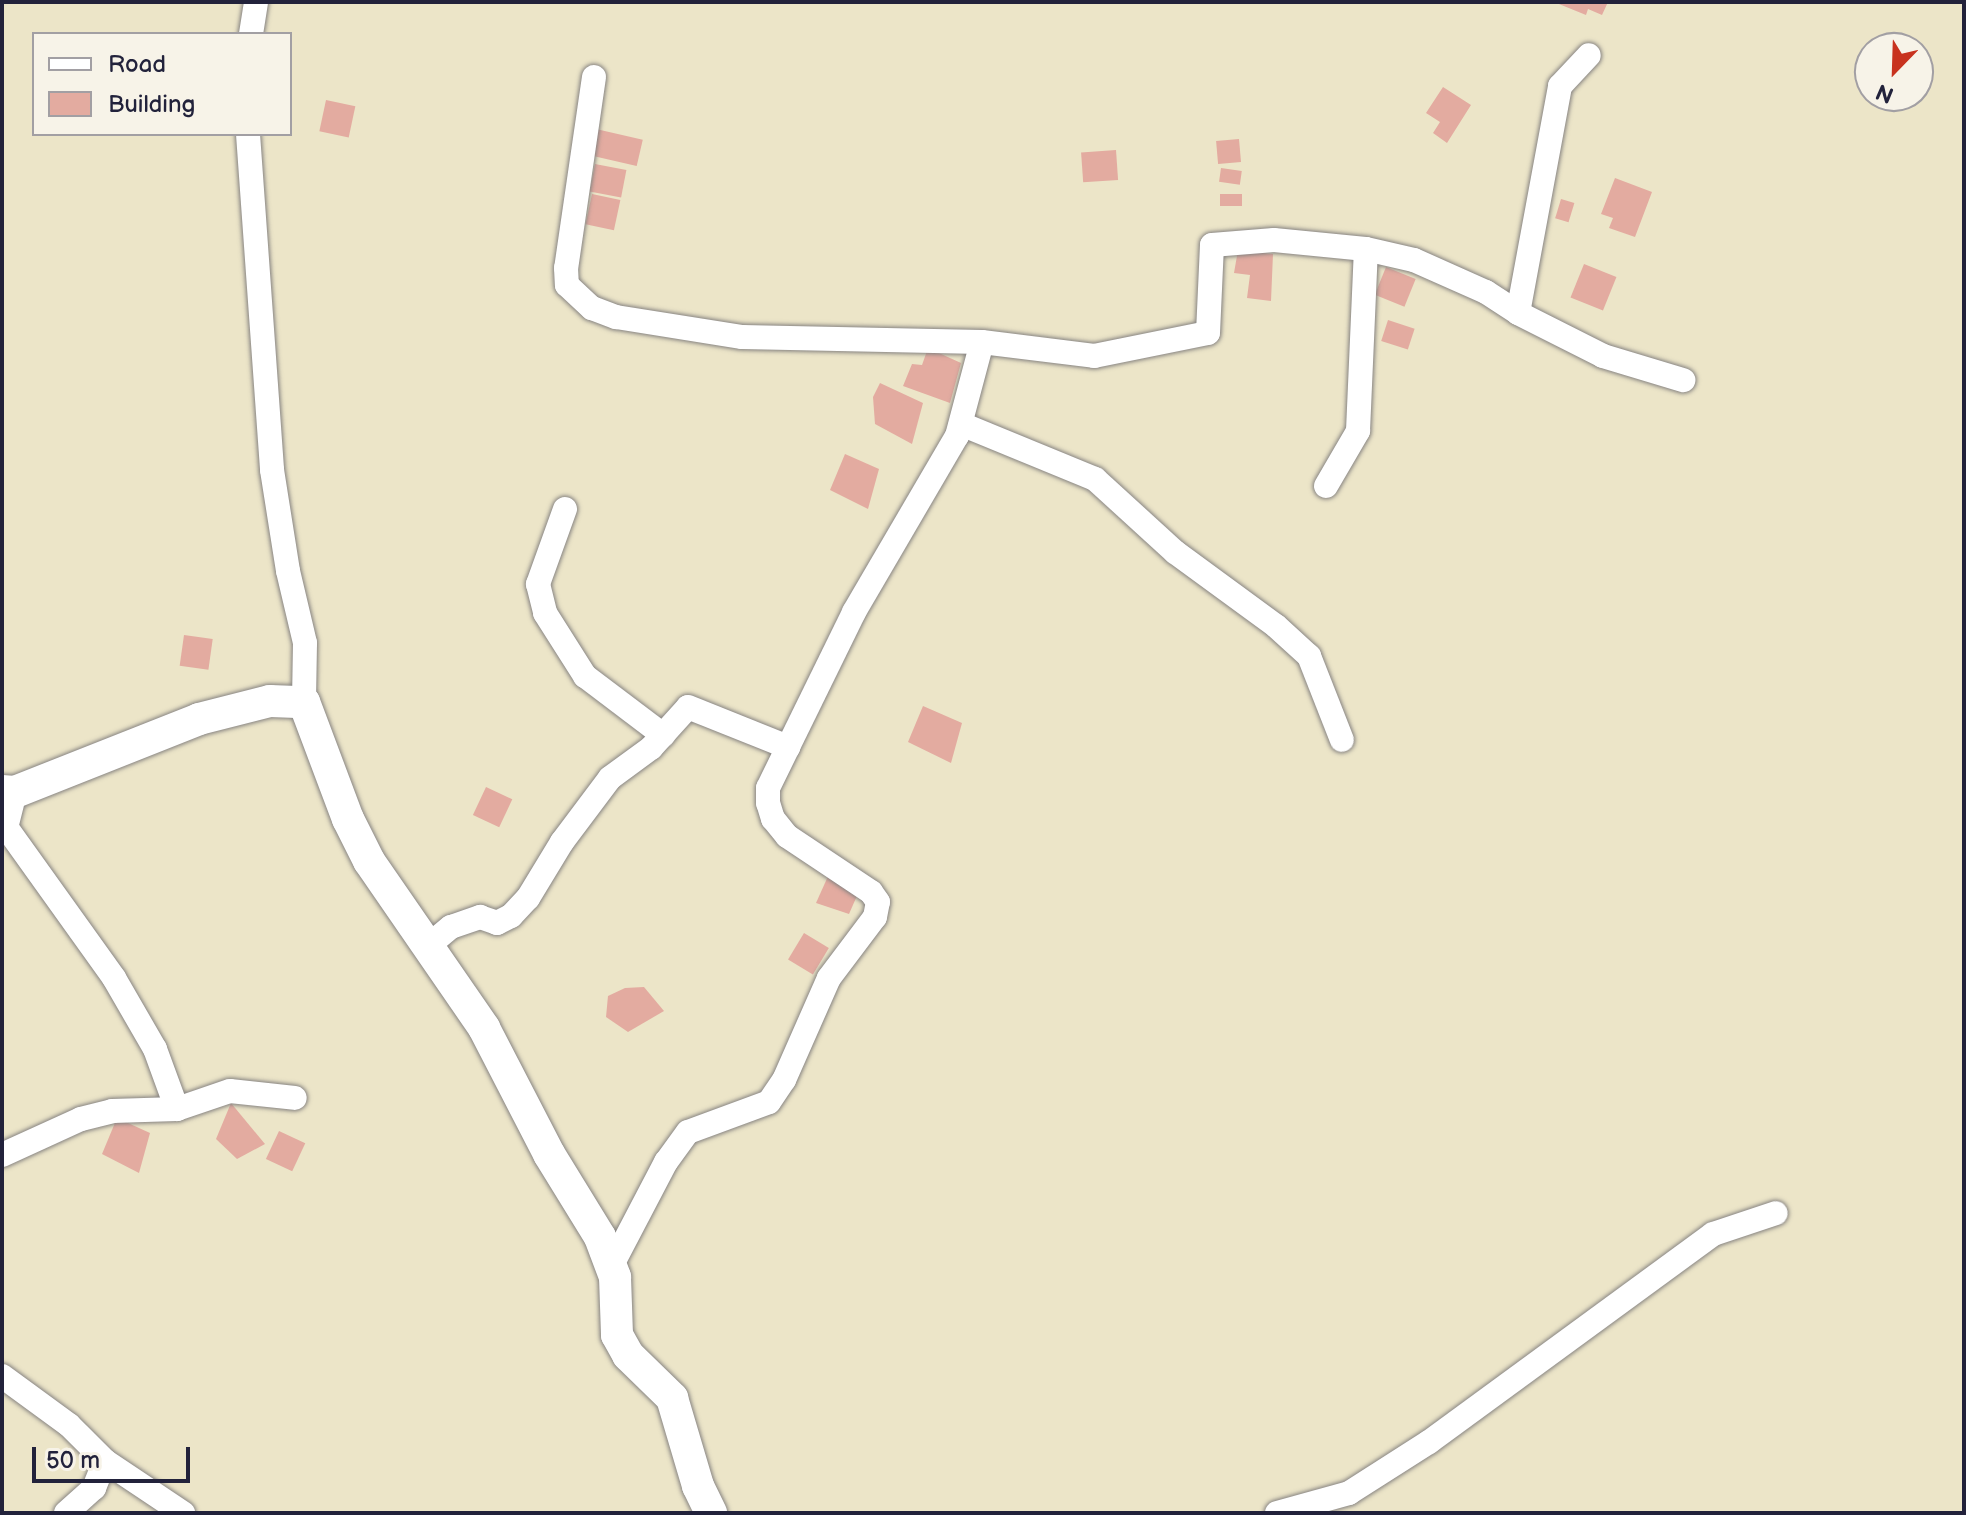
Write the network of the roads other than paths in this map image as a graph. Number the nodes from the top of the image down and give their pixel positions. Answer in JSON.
{"nodes":[{"id":1,"x":256,"y":2,"type":"edge"},
{"id":2,"x":251,"y":32,"type":"edge"},
{"id":3,"x":1589,"y":55,"type":"dead end"},
{"id":4,"x":594,"y":77,"type":"dead end"},
{"id":5,"x":248,"y":136,"type":"edge"},
{"id":6,"x":1366,"y":249,"type":"junction"},
{"id":7,"x":1518,"y":313,"type":"junction"},
{"id":8,"x":982,"y":342,"type":"junction"},
{"id":9,"x":1683,"y":380,"type":"dead end"},
{"id":10,"x":961,"y":424,"type":"junction"},
{"id":11,"x":1326,"y":486,"type":"dead end"},
{"id":12,"x":565,"y":509,"type":"dead end"},
{"id":13,"x":304,"y":702,"type":"junction"},
{"id":14,"x":663,"y":735,"type":"junction"},
{"id":15,"x":1342,"y":740,"type":"dead end"},
{"id":16,"x":788,"y":747,"type":"junction"},
{"id":17,"x":9,"y":792,"type":"edge"},
{"id":18,"x":428,"y":946,"type":"junction"},
{"id":19,"x":295,"y":1098,"type":"dead end"},
{"id":20,"x":177,"y":1109,"type":"junction"},
{"id":21,"x":2,"y":1155,"type":"edge"},
{"id":22,"x":1776,"y":1213,"type":"dead end"},
{"id":23,"x":611,"y":1267,"type":"junction"},
{"id":24,"x":2,"y":1376,"type":"edge"},
{"id":25,"x":105,"y":1461,"type":"junction"},
{"id":26,"x":1330,"y":1506,"type":"edge"},
{"id":27,"x":66,"y":1513,"type":"edge"},
{"id":28,"x":183,"y":1513,"type":"edge"},
{"id":29,"x":711,"y":1513,"type":"edge"},
{"id":30,"x":1277,"y":1513,"type":"edge"}],
"edges":[{"from":1,"to":2,"type":"street"},
{"from":3,"to":7,"type":"street"},
{"from":4,"to":8,"type":"street"},
{"from":5,"to":13,"type":"street"},
{"from":6,"to":7,"type":"street"},
{"from":6,"to":8,"type":"street"},
{"from":6,"to":11,"type":"street"},
{"from":7,"to":9,"type":"street"},
{"from":8,"to":10,"type":"street"},
{"from":10,"to":15,"type":"street"},
{"from":10,"to":16,"type":"street"},
{"from":12,"to":14,"type":"street"},
{"from":13,"to":17,"type":"main road"},
{"from":13,"to":18,"type":"main road"},
{"from":14,"to":16,"type":"street"},
{"from":14,"to":18,"type":"street"},
{"from":16,"to":23,"type":"street"},
{"from":17,"to":20,"type":"street"},
{"from":18,"to":23,"type":"main road"},
{"from":19,"to":20,"type":"street"},
{"from":20,"to":21,"type":"street"},
{"from":22,"to":26,"type":"street"},
{"from":23,"to":29,"type":"main road"},
{"from":24,"to":25,"type":"street"},
{"from":25,"to":27,"type":"street"},
{"from":25,"to":28,"type":"street"},
{"from":26,"to":30,"type":"street"}]}
